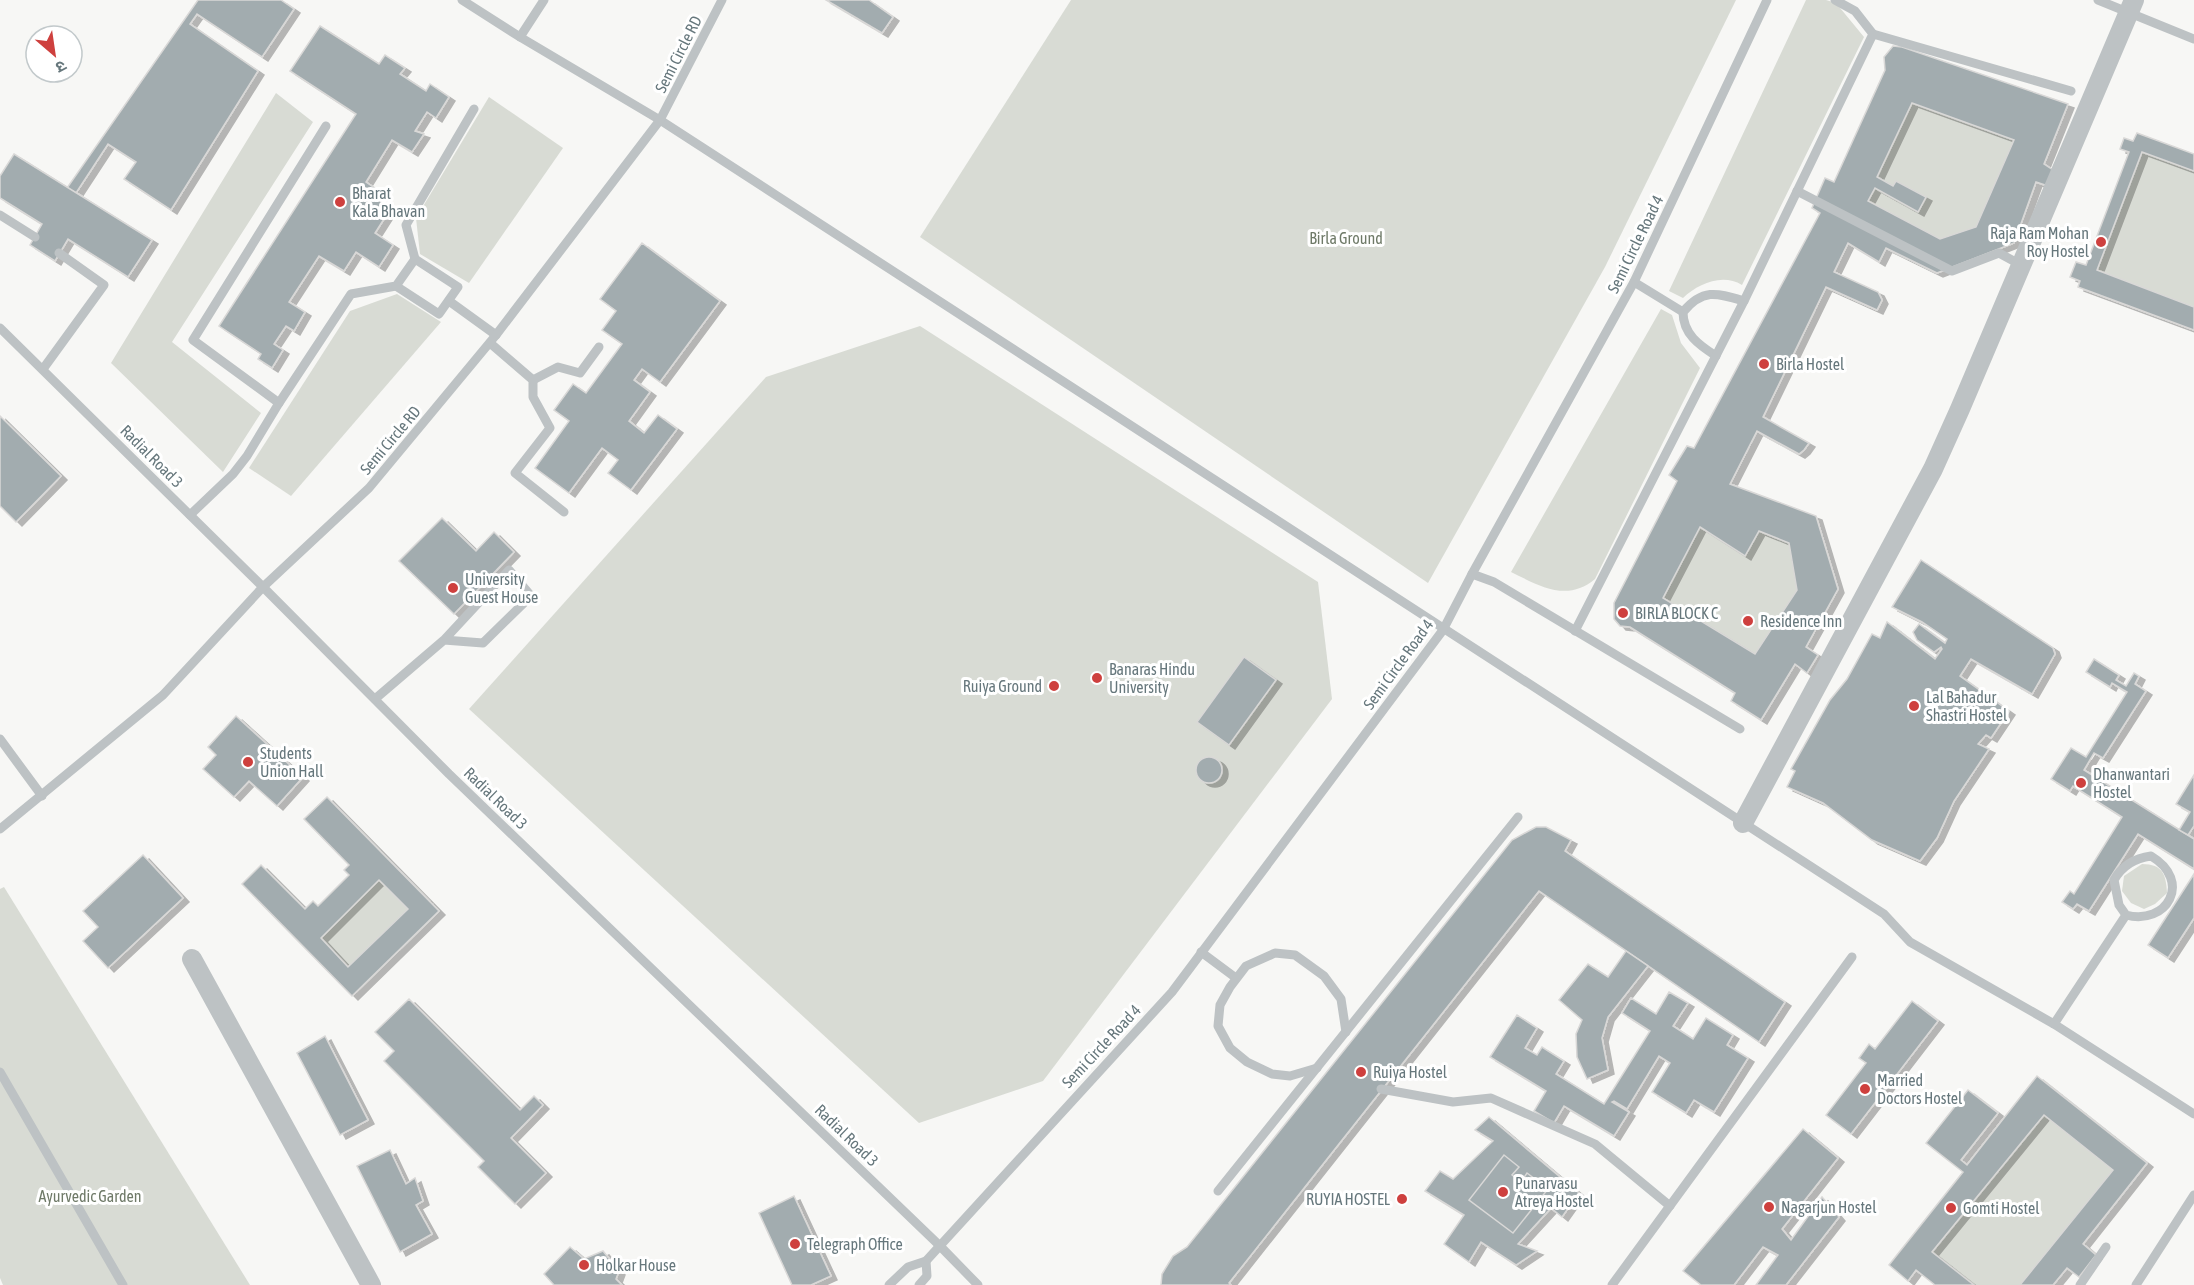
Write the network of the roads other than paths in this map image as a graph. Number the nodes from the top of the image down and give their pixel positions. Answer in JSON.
{"nodes":[{"id":1,"x":462,"y":0,"type":"edge"},
{"id":2,"x":544,"y":0,"type":"edge"},
{"id":3,"x":722,"y":0,"type":"edge"},
{"id":4,"x":1767,"y":0,"type":"edge"},
{"id":5,"x":1835,"y":0,"type":"edge"},
{"id":6,"x":2098,"y":0,"type":"edge"},
{"id":7,"x":2132,"y":6,"type":"edge"},
{"id":8,"x":1873,"y":34,"type":"junction"},
{"id":9,"x":520,"y":37,"type":"junction"},
{"id":10,"x":2194,"y":39,"type":"edge"},
{"id":11,"x":2071,"y":92,"type":"dead end"},
{"id":12,"x":474,"y":109,"type":"dead end"},
{"id":13,"x":660,"y":120,"type":"junction"},
{"id":14,"x":326,"y":126,"type":"dead end"},
{"id":15,"x":1797,"y":191,"type":"junction"},
{"id":16,"x":0,"y":214,"type":"edge"},
{"id":17,"x":35,"y":237,"type":"dead end"},
{"id":18,"x":59,"y":253,"type":"dead end"},
{"id":19,"x":415,"y":259,"type":"junction"},
{"id":20,"x":2022,"y":266,"type":"junction"},
{"id":21,"x":1634,"y":282,"type":"junction"},
{"id":22,"x":396,"y":286,"type":"junction"},
{"id":23,"x":448,"y":301,"type":"junction"},
{"id":24,"x":1744,"y":301,"type":"junction"},
{"id":25,"x":1683,"y":312,"type":"junction"},
{"id":26,"x":0,"y":327,"type":"edge"},
{"id":27,"x":493,"y":339,"type":"junction"},
{"id":28,"x":599,"y":347,"type":"dead end"},
{"id":29,"x":1716,"y":356,"type":"junction"},
{"id":30,"x":43,"y":369,"type":"junction"},
{"id":31,"x":533,"y":380,"type":"junction"},
{"id":32,"x":279,"y":403,"type":"junction"},
{"id":33,"x":564,"y":512,"type":"dead end"},
{"id":34,"x":190,"y":515,"type":"junction"},
{"id":35,"x":1472,"y":574,"type":"junction"},
{"id":36,"x":263,"y":587,"type":"junction"},
{"id":37,"x":1443,"y":630,"type":"junction"},
{"id":38,"x":1575,"y":631,"type":"junction"},
{"id":39,"x":444,"y":640,"type":"junction"},
{"id":40,"x":375,"y":699,"type":"junction"},
{"id":41,"x":1740,"y":729,"type":"dead end"},
{"id":42,"x":0,"y":739,"type":"edge"},
{"id":43,"x":42,"y":795,"type":"junction"},
{"id":44,"x":1518,"y":817,"type":"dead end"},
{"id":45,"x":1743,"y":823,"type":"junction"},
{"id":46,"x":0,"y":830,"type":"edge"},
{"id":47,"x":2126,"y":915,"type":"junction"},
{"id":48,"x":1201,"y":952,"type":"junction"},
{"id":49,"x":1852,"y":957,"type":"dead end"},
{"id":50,"x":192,"y":959,"type":"dead end"},
{"id":51,"x":1236,"y":978,"type":"junction"},
{"id":52,"x":2054,"y":1024,"type":"junction"},
{"id":53,"x":1346,"y":1032,"type":"junction"},
{"id":54,"x":1317,"y":1068,"type":"junction"},
{"id":55,"x":0,"y":1072,"type":"edge"},
{"id":56,"x":1381,"y":1089,"type":"dead end"},
{"id":57,"x":2194,"y":1114,"type":"edge"},
{"id":58,"x":1218,"y":1191,"type":"dead end"},
{"id":59,"x":2194,"y":1195,"type":"edge"},
{"id":60,"x":1670,"y":1206,"type":"junction"},
{"id":61,"x":939,"y":1245,"type":"junction"},
{"id":62,"x":2106,"y":1247,"type":"dead end"},
{"id":63,"x":926,"y":1261,"type":"junction"},
{"id":64,"x":123,"y":1285,"type":"edge"},
{"id":65,"x":371,"y":1285,"type":"edge"},
{"id":66,"x":889,"y":1285,"type":"edge"},
{"id":67,"x":919,"y":1285,"type":"edge"},
{"id":68,"x":978,"y":1285,"type":"edge"},
{"id":69,"x":1612,"y":1285,"type":"edge"},
{"id":70,"x":2080,"y":1285,"type":"edge"},
{"id":71,"x":2136,"y":1285,"type":"edge"}],
"edges":[{"from":1,"to":9,"type":"lane"},
{"from":2,"to":9,"type":"lane"},
{"from":3,"to":13,"type":"lane","name":"Semi Circle RD"},
{"from":4,"to":21,"type":"lane","name":"Semi Circle Road 4"},
{"from":5,"to":8,"type":"lane"},
{"from":6,"to":7,"type":"lane"},
{"from":7,"to":10,"type":"lane"},
{"from":7,"to":20,"type":"street"},
{"from":8,"to":11,"type":"lane"},
{"from":8,"to":15,"type":"lane"},
{"from":9,"to":13,"type":"lane"},
{"from":12,"to":19,"type":"lane"},
{"from":13,"to":27,"type":"lane","name":"Semi Circle RD"},
{"from":13,"to":37,"type":"lane"},
{"from":14,"to":32,"type":"lane"},
{"from":15,"to":20,"type":"lane"},
{"from":15,"to":24,"type":"lane"},
{"from":16,"to":17,"type":"lane"},
{"from":18,"to":30,"type":"lane"},
{"from":19,"to":22,"type":"lane"},
{"from":19,"to":23,"type":"lane"},
{"from":20,"to":45,"type":"street"},
{"from":21,"to":25,"type":"lane"},
{"from":21,"to":35,"type":"lane","name":"Semi Circle Road 4"},
{"from":22,"to":23,"type":"lane"},
{"from":22,"to":32,"type":"lane"},
{"from":23,"to":27,"type":"lane"},
{"from":24,"to":25,"type":"lane"},
{"from":24,"to":29,"type":"lane"},
{"from":25,"to":29,"type":"lane"},
{"from":26,"to":30,"type":"lane","name":"Radial Road 3"},
{"from":27,"to":31,"type":"lane"},
{"from":27,"to":36,"type":"lane","name":"Semi Circle RD"},
{"from":28,"to":31,"type":"lane"},
{"from":29,"to":38,"type":"lane"},
{"from":30,"to":34,"type":"lane","name":"Radial Road 3"},
{"from":31,"to":33,"type":"lane"},
{"from":32,"to":34,"type":"lane"},
{"from":34,"to":36,"type":"lane","name":"Radial Road 3"},
{"from":35,"to":37,"type":"lane","name":"Semi Circle Road 4"},
{"from":35,"to":38,"type":"lane"},
{"from":36,"to":40,"type":"lane","name":"Radial Road 3"},
{"from":36,"to":43,"type":"lane","name":"Semi Circle RD"},
{"from":37,"to":45,"type":"lane"},
{"from":37,"to":48,"type":"lane","name":"Semi Circle Road 4"},
{"from":38,"to":41,"type":"lane"},
{"from":39,"to":39,"type":"lane"},
{"from":39,"to":40,"type":"lane"},
{"from":40,"to":61,"type":"lane","name":"Radial Road 3"},
{"from":42,"to":43,"type":"lane"},
{"from":43,"to":46,"type":"lane","name":"Semi Circle RD"},
{"from":44,"to":53,"type":"lane"},
{"from":45,"to":52,"type":"lane"},
{"from":47,"to":47,"type":"lane"},
{"from":47,"to":52,"type":"lane"},
{"from":48,"to":51,"type":"lane"},
{"from":48,"to":61,"type":"lane","name":"Semi Circle Road 4"},
{"from":49,"to":60,"type":"lane"},
{"from":50,"to":65,"type":"street"},
{"from":51,"to":53,"type":"lane"},
{"from":51,"to":54,"type":"lane"},
{"from":52,"to":57,"type":"lane"},
{"from":53,"to":54,"type":"lane"},
{"from":54,"to":58,"type":"lane"},
{"from":55,"to":64,"type":"lane"},
{"from":56,"to":60,"type":"lane"},
{"from":59,"to":71,"type":"lane"},
{"from":60,"to":69,"type":"lane"},
{"from":61,"to":63,"type":"lane","name":"Semi Circle Road 4"},
{"from":61,"to":68,"type":"lane","name":"Radial Road 3"},
{"from":62,"to":70,"type":"lane"},
{"from":63,"to":66,"type":"lane","name":"Semi Circle Road 4"},
{"from":63,"to":67,"type":"lane","name":"Semi Circle Road 4"}]}
